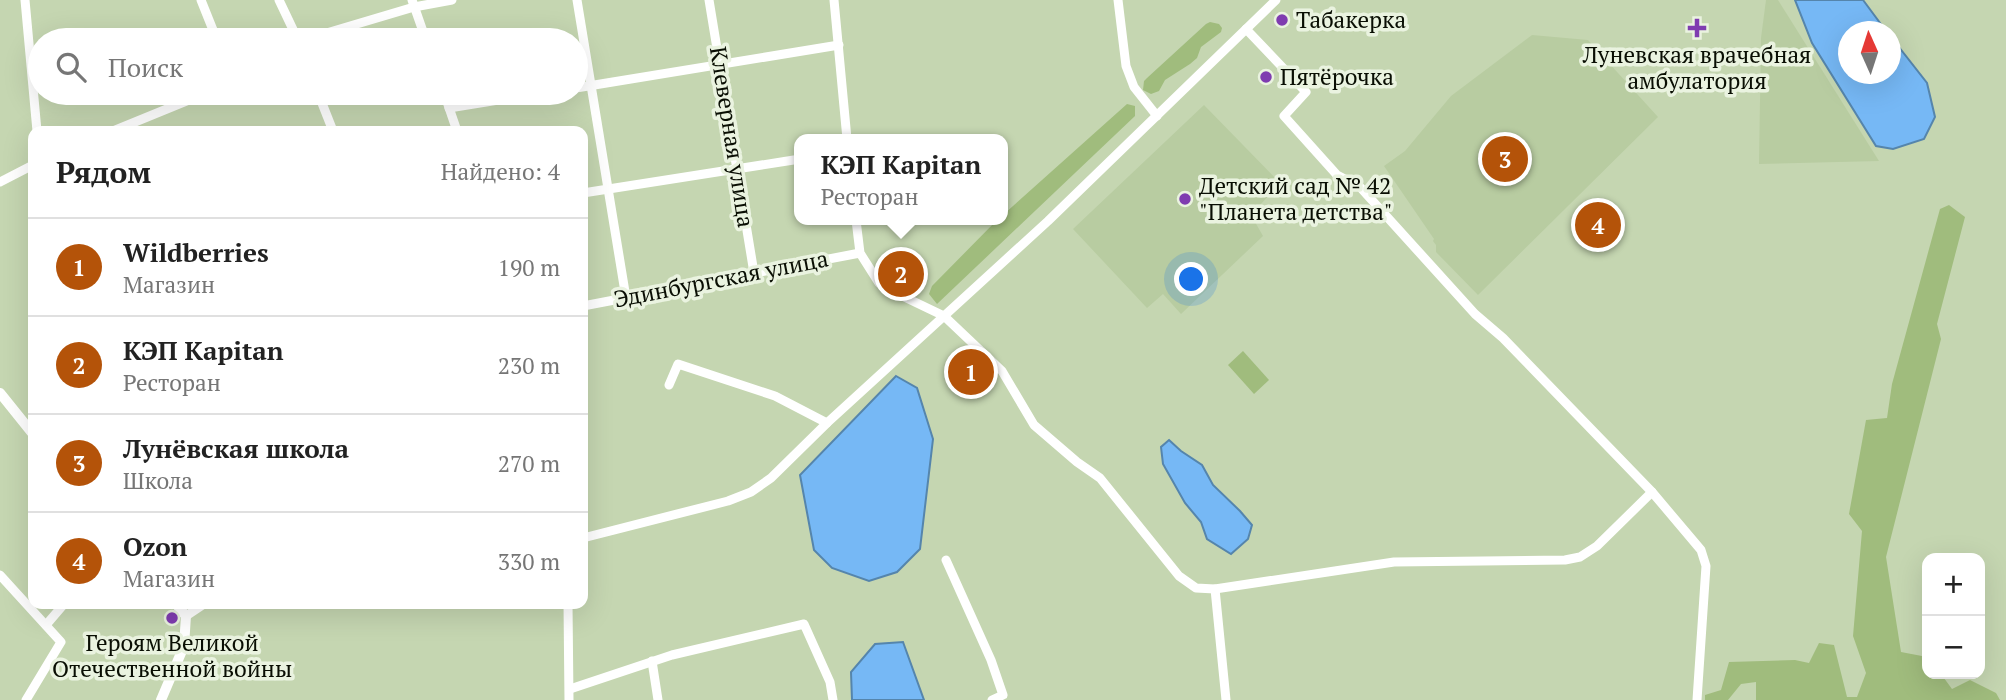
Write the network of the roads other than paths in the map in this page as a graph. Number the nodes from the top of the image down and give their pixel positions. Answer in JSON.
{"nodes":[{"id":1,"x":25,"y":0,"type":"edge"},
{"id":2,"x":201,"y":0,"type":"edge"},
{"id":3,"x":279,"y":0,"type":"edge"},
{"id":4,"x":452,"y":0,"type":"edge"},
{"id":5,"x":577,"y":0,"type":"edge"},
{"id":6,"x":709,"y":0,"type":"edge"},
{"id":7,"x":834,"y":0,"type":"edge"},
{"id":8,"x":1118,"y":0,"type":"edge"},
{"id":9,"x":1276,"y":0,"type":"edge"},
{"id":10,"x":413,"y":3,"type":"edge"},
{"id":11,"x":213,"y":28,"type":"edge"},
{"id":12,"x":292,"y":28,"type":"edge"},
{"id":13,"x":339,"y":28,"type":"edge"},
{"id":14,"x":422,"y":28,"type":"edge"},
{"id":15,"x":582,"y":28,"type":"edge"},
{"id":16,"x":1246,"y":29,"type":"junction"},
{"id":17,"x":28,"y":33,"type":"edge"},
{"id":18,"x":839,"y":46,"type":"junction"},
{"id":19,"x":720,"y":64,"type":"junction"},
{"id":20,"x":588,"y":67,"type":"edge"},
{"id":21,"x":591,"y":85,"type":"junction"},
{"id":22,"x":588,"y":86,"type":"edge"},
{"id":23,"x":35,"y":105,"type":"edge"},
{"id":24,"x":177,"y":105,"type":"edge"},
{"id":25,"x":323,"y":105,"type":"edge"},
{"id":26,"x":462,"y":105,"type":"edge"},
{"id":27,"x":449,"y":107,"type":"joint"},
{"id":28,"x":1157,"y":116,"type":"junction"},
{"id":29,"x":37,"y":126,"type":"edge"},
{"id":30,"x":125,"y":126,"type":"edge"},
{"id":31,"x":331,"y":126,"type":"edge"},
{"id":32,"x":455,"y":126,"type":"edge"},
{"id":33,"x":847,"y":134,"type":"edge"},
{"id":34,"x":794,"y":160,"type":"edge"},
{"id":35,"x":28,"y":168,"type":"edge"},
{"id":36,"x":736,"y":168,"type":"junction"},
{"id":37,"x":0,"y":182,"type":"edge"},
{"id":38,"x":608,"y":189,"type":"junction"},
{"id":39,"x":588,"y":192,"type":"edge"},
{"id":40,"x":857,"y":225,"type":"edge"},
{"id":41,"x":860,"y":253,"type":"junction"},
{"id":42,"x":754,"y":273,"type":"junction"},
{"id":43,"x":626,"y":298,"type":"junction"},
{"id":44,"x":588,"y":305,"type":"edge"},
{"id":45,"x":944,"y":316,"type":"junction"},
{"id":46,"x":669,"y":385,"type":"dead end"},
{"id":47,"x":0,"y":393,"type":"edge"},
{"id":48,"x":827,"y":424,"type":"junction"},
{"id":49,"x":28,"y":428,"type":"edge"},
{"id":50,"x":1652,"y":492,"type":"junction"},
{"id":51,"x":588,"y":537,"type":"edge"},
{"id":52,"x":946,"y":560,"type":"dead end"},
{"id":53,"x":0,"y":575,"type":"edge"},
{"id":54,"x":1215,"y":589,"type":"junction"},
{"id":55,"x":28,"y":605,"type":"edge"},
{"id":56,"x":31,"y":609,"type":"edge"},
{"id":57,"x":60,"y":609,"type":"edge"},
{"id":58,"x":180,"y":609,"type":"edge"},
{"id":59,"x":196,"y":609,"type":"edge"},
{"id":60,"x":568,"y":609,"type":"edge"},
{"id":61,"x":186,"y":616,"type":"junction"},
{"id":62,"x":46,"y":625,"type":"junction"},
{"id":63,"x":652,"y":661,"type":"junction"},
{"id":64,"x":570,"y":689,"type":"junction"},
{"id":65,"x":1004,"y":697,"type":"edge"},
{"id":66,"x":26,"y":700,"type":"edge"},
{"id":67,"x":161,"y":700,"type":"edge"},
{"id":68,"x":569,"y":700,"type":"edge"},
{"id":69,"x":658,"y":700,"type":"edge"},
{"id":70,"x":833,"y":700,"type":"edge"},
{"id":71,"x":992,"y":700,"type":"edge"},
{"id":72,"x":1226,"y":700,"type":"edge"},
{"id":73,"x":1697,"y":700,"type":"edge"}],
"edges":[{"from":1,"to":17,"type":"street"},
{"from":2,"to":11,"type":"street"},
{"from":3,"to":12,"type":"street"},
{"from":4,"to":10,"type":"street"},
{"from":5,"to":15,"type":"street"},
{"from":6,"to":19,"type":"street","name":"Клеверная улица"},
{"from":7,"to":18,"type":"street"},
{"from":8,"to":28,"type":"street"},
{"from":9,"to":16,"type":"street"},
{"from":10,"to":13,"type":"street"},
{"from":10,"to":14,"type":"street"},
{"from":16,"to":28,"type":"street"},
{"from":16,"to":50,"type":"street"},
{"from":18,"to":19,"type":"street"},
{"from":18,"to":33,"type":"street"},
{"from":19,"to":21,"type":"street"},
{"from":19,"to":36,"type":"street","name":"Клеверная улица"},
{"from":20,"to":21,"type":"street"},
{"from":21,"to":22,"type":"street"},
{"from":21,"to":38,"type":"street"},
{"from":23,"to":29,"type":"street"},
{"from":24,"to":30,"type":"street"},
{"from":25,"to":31,"type":"street"},
{"from":26,"to":27,"type":"street"},
{"from":27,"to":32,"type":"street"},
{"from":28,"to":45,"type":"street"},
{"from":34,"to":36,"type":"street"},
{"from":35,"to":37,"type":"street"},
{"from":36,"to":38,"type":"street"},
{"from":36,"to":42,"type":"street","name":"Клеверная улица"},
{"from":38,"to":39,"type":"street"},
{"from":38,"to":43,"type":"street"},
{"from":40,"to":41,"type":"street"},
{"from":41,"to":42,"type":"street","name":"Эдинбургская улица"},
{"from":41,"to":45,"type":"street"},
{"from":42,"to":43,"type":"street","name":"Эдинбургская улица"},
{"from":43,"to":44,"type":"street","name":"Эдинбургская улица"},
{"from":45,"to":48,"type":"street"},
{"from":45,"to":54,"type":"street"},
{"from":46,"to":48,"type":"street"},
{"from":47,"to":49,"type":"main road"},
{"from":48,"to":51,"type":"street"},
{"from":50,"to":54,"type":"street"},
{"from":50,"to":73,"type":"street"},
{"from":52,"to":65,"type":"street"},
{"from":53,"to":55,"type":"street"},
{"from":54,"to":72,"type":"street"},
{"from":56,"to":62,"type":"street"},
{"from":57,"to":62,"type":"street"},
{"from":58,"to":61,"type":"main road"},
{"from":59,"to":61,"type":"street"},
{"from":60,"to":64,"type":"street"},
{"from":61,"to":67,"type":"main road"},
{"from":62,"to":66,"type":"street"},
{"from":63,"to":64,"type":"street"},
{"from":63,"to":69,"type":"street"},
{"from":63,"to":70,"type":"street"},
{"from":64,"to":68,"type":"street"},
{"from":65,"to":71,"type":"street"}]}
